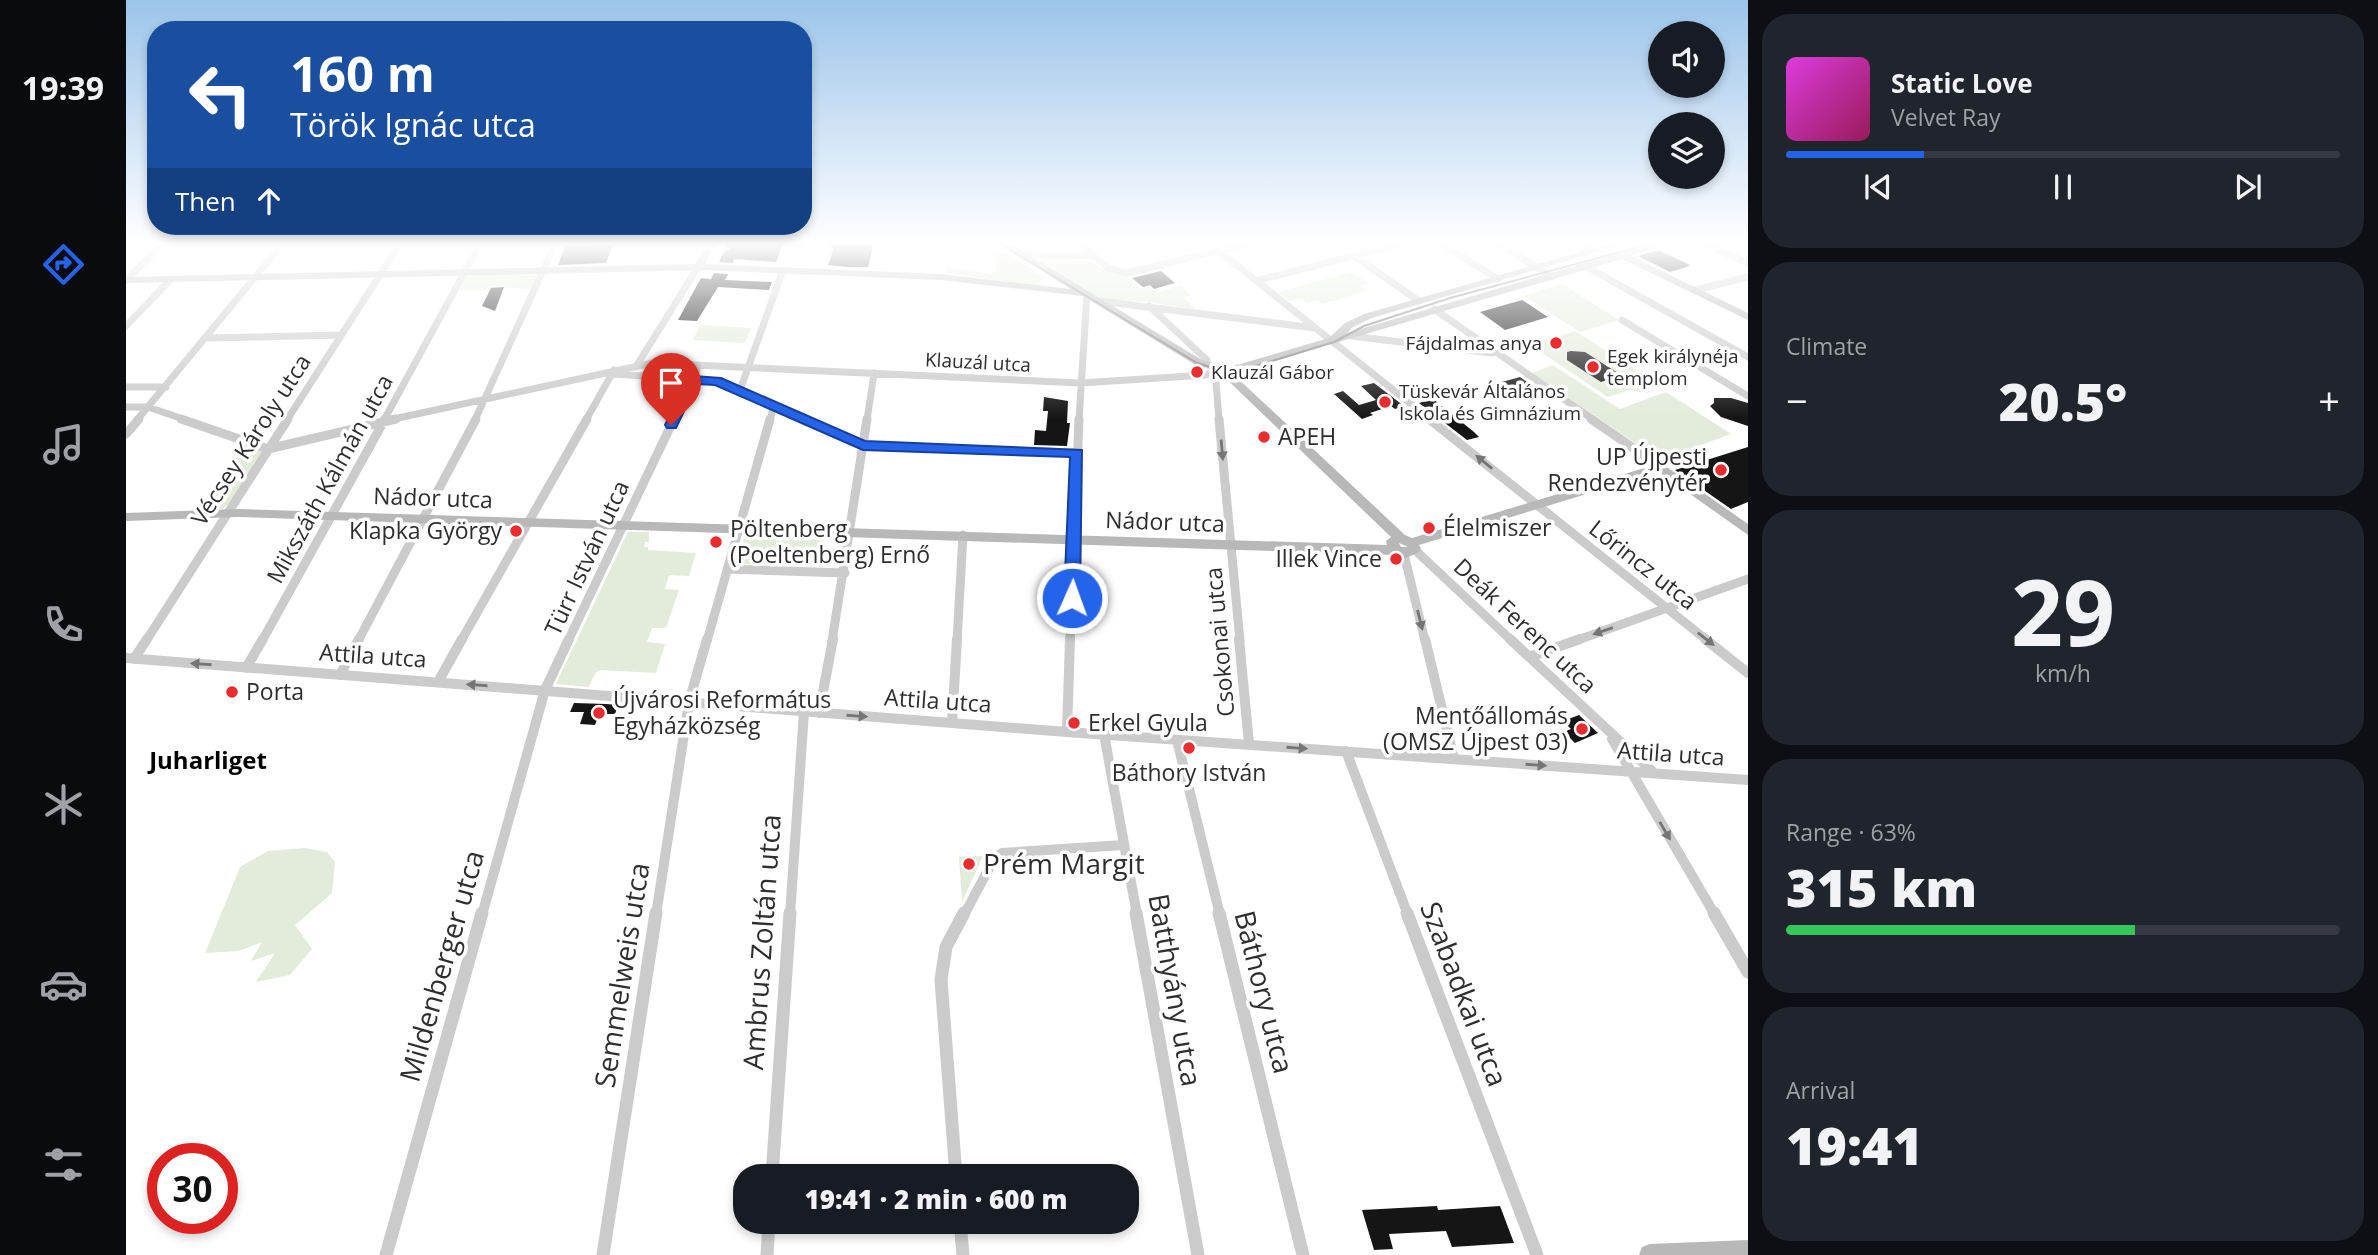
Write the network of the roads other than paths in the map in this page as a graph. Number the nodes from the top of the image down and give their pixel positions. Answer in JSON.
{"nodes":[{"id":1,"x":150,"y":301,"type":"edge"},
{"id":2,"x":237,"y":301,"type":"edge"},
{"id":3,"x":363,"y":301,"type":"edge"},
{"id":4,"x":449,"y":301,"type":"edge"},
{"id":5,"x":530,"y":301,"type":"edge"},
{"id":6,"x":677,"y":301,"type":"edge"},
{"id":7,"x":772,"y":301,"type":"edge"},
{"id":8,"x":1086,"y":301,"type":"edge"},
{"id":9,"x":1100,"y":301,"type":"joint"},
{"id":10,"x":1281,"y":301,"type":"edge"},
{"id":11,"x":1419,"y":301,"type":"edge"},
{"id":12,"x":1465,"y":301,"type":"edge"},
{"id":13,"x":1647,"y":301,"type":"edge"},
{"id":14,"x":1716,"y":301,"type":"edge"},
{"id":15,"x":1149,"y":306,"type":"junction"},
{"id":16,"x":1434,"y":309,"type":"junction"},
{"id":17,"x":1748,"y":317,"type":"edge"},
{"id":18,"x":1622,"y":320,"type":"dead end"},
{"id":19,"x":126,"y":326,"type":"edge"},
{"id":20,"x":1315,"y":328,"type":"junction"},
{"id":21,"x":1177,"y":334,"type":"junction"},
{"id":22,"x":341,"y":335,"type":"junction"},
{"id":23,"x":1351,"y":336,"type":"junction"},
{"id":24,"x":206,"y":338,"type":"junction"},
{"id":25,"x":1163,"y":340,"type":"junction"},
{"id":26,"x":1332,"y":341,"type":"junction"},
{"id":27,"x":1496,"y":353,"type":"junction"},
{"id":28,"x":1748,"y":357,"type":"edge"},
{"id":29,"x":1207,"y":360,"type":"dead end"},
{"id":30,"x":638,"y":365,"type":"junction"},
{"id":31,"x":699,"y":365,"type":"junction"},
{"id":32,"x":749,"y":368,"type":"junction"},
{"id":33,"x":1220,"y":369,"type":"junction"},
{"id":34,"x":614,"y":372,"type":"junction"},
{"id":35,"x":874,"y":373,"type":"junction"},
{"id":36,"x":1206,"y":375,"type":"junction"},
{"id":37,"x":693,"y":380,"type":"junction"},
{"id":38,"x":1080,"y":383,"type":"junction"},
{"id":39,"x":1216,"y":383,"type":"junction"},
{"id":40,"x":126,"y":387,"type":"edge"},
{"id":41,"x":166,"y":387,"type":"junction"},
{"id":42,"x":1736,"y":388,"type":"junction"},
{"id":43,"x":1748,"y":389,"type":"edge"},
{"id":44,"x":740,"y":390,"type":"junction"},
{"id":45,"x":1748,"y":396,"type":"edge"},
{"id":46,"x":487,"y":397,"type":"junction"},
{"id":47,"x":774,"y":405,"type":"junction"},
{"id":48,"x":126,"y":407,"type":"edge"},
{"id":49,"x":148,"y":407,"type":"junction"},
{"id":50,"x":384,"y":421,"type":"junction"},
{"id":51,"x":126,"y":433,"type":"edge"},
{"id":52,"x":863,"y":446,"type":"junction"},
{"id":53,"x":268,"y":449,"type":"junction"},
{"id":54,"x":1077,"y":453,"type":"junction"},
{"id":55,"x":1661,"y":467,"type":"junction"},
{"id":56,"x":1537,"y":505,"type":"junction"},
{"id":57,"x":228,"y":513,"type":"junction"},
{"id":58,"x":333,"y":515,"type":"junction"},
{"id":59,"x":126,"y":517,"type":"edge"},
{"id":60,"x":424,"y":518,"type":"junction"},
{"id":61,"x":530,"y":523,"type":"junction"},
{"id":62,"x":624,"y":525,"type":"junction"},
{"id":63,"x":738,"y":528,"type":"junction"},
{"id":64,"x":1748,"y":530,"type":"edge"},
{"id":65,"x":851,"y":532,"type":"junction"},
{"id":66,"x":963,"y":535,"type":"junction"},
{"id":67,"x":1074,"y":539,"type":"junction"},
{"id":68,"x":1230,"y":545,"type":"junction"},
{"id":69,"x":1405,"y":547,"type":"junction"},
{"id":70,"x":727,"y":569,"type":"junction"},
{"id":71,"x":845,"y":573,"type":"junction"},
{"id":72,"x":1748,"y":579,"type":"edge"},
{"id":73,"x":1667,"y":608,"type":"junction"},
{"id":74,"x":1529,"y":657,"type":"junction"},
{"id":75,"x":130,"y":659,"type":"edge"},
{"id":76,"x":246,"y":668,"type":"junction"},
{"id":77,"x":1748,"y":673,"type":"edge"},
{"id":78,"x":340,"y":675,"type":"junction"},
{"id":79,"x":438,"y":682,"type":"junction"},
{"id":80,"x":545,"y":690,"type":"junction"},
{"id":81,"x":689,"y":702,"type":"junction"},
{"id":82,"x":804,"y":712,"type":"junction"},
{"id":83,"x":819,"y":713,"type":"junction"},
{"id":84,"x":952,"y":723,"type":"junction"},
{"id":85,"x":1066,"y":732,"type":"junction"},
{"id":86,"x":1609,"y":733,"type":"junction"},
{"id":87,"x":1104,"y":734,"type":"junction"},
{"id":88,"x":1177,"y":740,"type":"junction"},
{"id":89,"x":1249,"y":744,"type":"junction"},
{"id":90,"x":1346,"y":751,"type":"junction"},
{"id":91,"x":1454,"y":759,"type":"junction"},
{"id":92,"x":1630,"y":772,"type":"junction"},
{"id":93,"x":1654,"y":773,"type":"junction"},
{"id":94,"x":1748,"y":780,"type":"edge"},
{"id":95,"x":1124,"y":845,"type":"junction"},
{"id":96,"x":1748,"y":972,"type":"edge"},
{"id":97,"x":773,"y":1164,"type":"edge"},
{"id":98,"x":955,"y":1164,"type":"edge"},
{"id":99,"x":768,"y":1234,"type":"edge"},
{"id":100,"x":961,"y":1234,"type":"edge"},
{"id":101,"x":1748,"y":1251,"type":"edge"},
{"id":102,"x":386,"y":1255,"type":"edge"},
{"id":103,"x":603,"y":1255,"type":"edge"},
{"id":104,"x":767,"y":1255,"type":"edge"},
{"id":105,"x":963,"y":1255,"type":"edge"},
{"id":106,"x":1198,"y":1255,"type":"edge"},
{"id":107,"x":1303,"y":1255,"type":"edge"},
{"id":108,"x":1537,"y":1255,"type":"edge"},
{"id":109,"x":1650,"y":1255,"type":"edge"}],
"edges":[{"from":1,"to":19,"type":"street"},
{"from":2,"to":24,"type":"street"},
{"from":3,"to":22,"type":"street","name":"Vécsey Károly utca"},
{"from":4,"to":50,"type":"street","name":"Mikszáth Kálmán utca"},
{"from":5,"to":46,"type":"street"},
{"from":6,"to":30,"type":"street"},
{"from":7,"to":32,"type":"street"},
{"from":8,"to":38,"type":"street"},
{"from":9,"to":15,"type":"street"},
{"from":9,"to":25,"type":"street","name":"Deák Ferenc utca"},
{"from":10,"to":20,"type":"street","name":"Lőrincz utca"},
{"from":11,"to":26,"type":"street"},
{"from":12,"to":16,"type":"street"},
{"from":13,"to":28,"type":"street"},
{"from":14,"to":17,"type":"street"},
{"from":15,"to":20,"type":"street"},
{"from":15,"to":21,"type":"street"},
{"from":16,"to":23,"type":"street"},
{"from":16,"to":27,"type":"street"},
{"from":18,"to":42,"type":"street"},
{"from":20,"to":26,"type":"street","name":"Lőrincz utca"},
{"from":21,"to":25,"type":"street"},
{"from":21,"to":29,"type":"street"},
{"from":22,"to":24,"type":"street"},
{"from":22,"to":53,"type":"street","name":"Vécsey Károly utca"},
{"from":23,"to":26,"type":"street"},
{"from":23,"to":27,"type":"street"},
{"from":24,"to":41,"type":"street"},
{"from":25,"to":33,"type":"street","name":"Deák Ferenc utca"},
{"from":26,"to":33,"type":"street"},
{"from":56,"to":26,"type":"street","name":"Lőrincz utca","one_way":true},
{"from":27,"to":55,"type":"street"},
{"from":30,"to":31,"type":"street","name":"Klauzál utca"},
{"from":30,"to":34,"type":"street","name":"Klauzál utca"},
{"from":31,"to":32,"type":"street","name":"Klauzál utca"},
{"from":31,"to":37,"type":"street","name":"Türr István utca"},
{"from":32,"to":35,"type":"street","name":"Klauzál utca"},
{"from":32,"to":44,"type":"street"},
{"from":33,"to":36,"type":"street","name":"Klauzál utca"},
{"from":33,"to":39,"type":"street","name":"Csokonai utca"},
{"from":33,"to":69,"type":"street","name":"Deák Ferenc utca"},
{"from":34,"to":37,"type":"street"},
{"from":34,"to":46,"type":"street"},
{"from":34,"to":61,"type":"street"},
{"from":35,"to":38,"type":"street","name":"Klauzál utca"},
{"from":35,"to":52,"type":"street"},
{"from":36,"to":38,"type":"street","name":"Klauzál utca"},
{"from":36,"to":39,"type":"street"},
{"from":37,"to":44,"type":"street"},
{"from":37,"to":62,"type":"street","name":"Türr István utca"},
{"from":38,"to":54,"type":"street"},
{"from":39,"to":68,"type":"street","name":"Csokonai utca","one_way":true},
{"from":40,"to":41,"type":"street"},
{"from":41,"to":49,"type":"street"},
{"from":42,"to":43,"type":"street"},
{"from":42,"to":45,"type":"street"},
{"from":44,"to":47,"type":"street"},
{"from":46,"to":50,"type":"street"},
{"from":46,"to":60,"type":"street"},
{"from":47,"to":52,"type":"street"},
{"from":47,"to":63,"type":"street","name":"Semmelweis utca"},
{"from":48,"to":49,"type":"street"},
{"from":49,"to":51,"type":"street"},
{"from":49,"to":53,"type":"street"},
{"from":50,"to":53,"type":"street"},
{"from":50,"to":58,"type":"street","name":"Mikszáth Kálmán utca"},
{"from":52,"to":54,"type":"street"},
{"from":52,"to":65,"type":"street"},
{"from":53,"to":57,"type":"street","name":"Vécsey Károly utca"},
{"from":54,"to":67,"type":"street"},
{"from":55,"to":56,"type":"street","name":"Nádor utca"},
{"from":55,"to":64,"type":"street"},
{"from":56,"to":69,"type":"street","name":"Nádor utca"},
{"from":56,"to":73,"type":"street","name":"Lőrincz utca"},
{"from":57,"to":58,"type":"street","name":"Nádor utca"},
{"from":57,"to":59,"type":"street","name":"Nádor utca"},
{"from":57,"to":75,"type":"street","name":"Vécsey Károly utca"},
{"from":58,"to":60,"type":"street","name":"Nádor utca"},
{"from":58,"to":76,"type":"street","name":"Mikszáth Kálmán utca"},
{"from":60,"to":61,"type":"street","name":"Nádor utca"},
{"from":60,"to":78,"type":"street"},
{"from":61,"to":62,"type":"street","name":"Nádor utca"},
{"from":61,"to":79,"type":"street"},
{"from":62,"to":63,"type":"street","name":"Nádor utca"},
{"from":62,"to":80,"type":"street","name":"Türr István utca"},
{"from":63,"to":65,"type":"street","name":"Nádor utca"},
{"from":63,"to":70,"type":"street","name":"Semmelweis utca"},
{"from":65,"to":66,"type":"street","name":"Nádor utca"},
{"from":65,"to":71,"type":"street"},
{"from":66,"to":67,"type":"street","name":"Nádor utca"},
{"from":66,"to":84,"type":"street"},
{"from":67,"to":68,"type":"street","name":"Nádor utca"},
{"from":67,"to":85,"type":"street"},
{"from":68,"to":69,"type":"street","name":"Nádor utca"},
{"from":68,"to":89,"type":"street","name":"Csokonai utca"},
{"from":69,"to":74,"type":"street","name":"Deák Ferenc utca"},
{"from":69,"to":91,"type":"street","one_way":true},
{"from":70,"to":71,"type":"street"},
{"from":70,"to":81,"type":"street","name":"Semmelweis utca"},
{"from":71,"to":83,"type":"street"},
{"from":72,"to":73,"type":"street"},
{"from":73,"to":74,"type":"street","one_way":true},
{"from":73,"to":77,"type":"street","name":"Lőrincz utca","one_way":true},
{"from":74,"to":86,"type":"street","name":"Deák Ferenc utca"},
{"from":76,"to":75,"type":"street","name":"Attila utca","one_way":true},
{"from":76,"to":78,"type":"street","name":"Attila utca"},
{"from":78,"to":79,"type":"street","name":"Attila utca"},
{"from":80,"to":79,"type":"street","name":"Attila utca","one_way":true},
{"from":80,"to":81,"type":"street","name":"Attila utca"},
{"from":80,"to":102,"type":"street","name":"Mildenberger utca"},
{"from":81,"to":82,"type":"street","name":"Attila utca"},
{"from":81,"to":103,"type":"street","name":"Semmelweis utca"},
{"from":82,"to":83,"type":"street","name":"Attila utca"},
{"from":82,"to":97,"type":"street","name":"Ambrus Zoltán utca"},
{"from":83,"to":84,"type":"street","name":"Attila utca","one_way":true},
{"from":84,"to":85,"type":"street","name":"Attila utca"},
{"from":85,"to":87,"type":"street","name":"Attila utca"},
{"from":86,"to":92,"type":"street","name":"Deák Ferenc utca"},
{"from":86,"to":93,"type":"street","name":"Deák Ferenc utca"},
{"from":87,"to":88,"type":"street","name":"Attila utca"},
{"from":87,"to":95,"type":"street","name":"Batthyány utca"},
{"from":88,"to":89,"type":"street","name":"Attila utca"},
{"from":88,"to":107,"type":"street","name":"Báthory utca"},
{"from":89,"to":90,"type":"street","name":"Attila utca","one_way":true},
{"from":90,"to":91,"type":"street","name":"Attila utca"},
{"from":90,"to":108,"type":"street","name":"Szabadkai utca"},
{"from":91,"to":92,"type":"street","name":"Attila utca","one_way":true},
{"from":92,"to":93,"type":"street","name":"Attila utca"},
{"from":92,"to":96,"type":"street","name":"Deák Ferenc utca","one_way":true},
{"from":93,"to":94,"type":"street","name":"Attila utca"},
{"from":95,"to":98,"type":"street"},
{"from":95,"to":106,"type":"street","name":"Batthyány utca"},
{"from":99,"to":104,"type":"street"},
{"from":100,"to":105,"type":"street"},
{"from":101,"to":109,"type":"street"}]}
